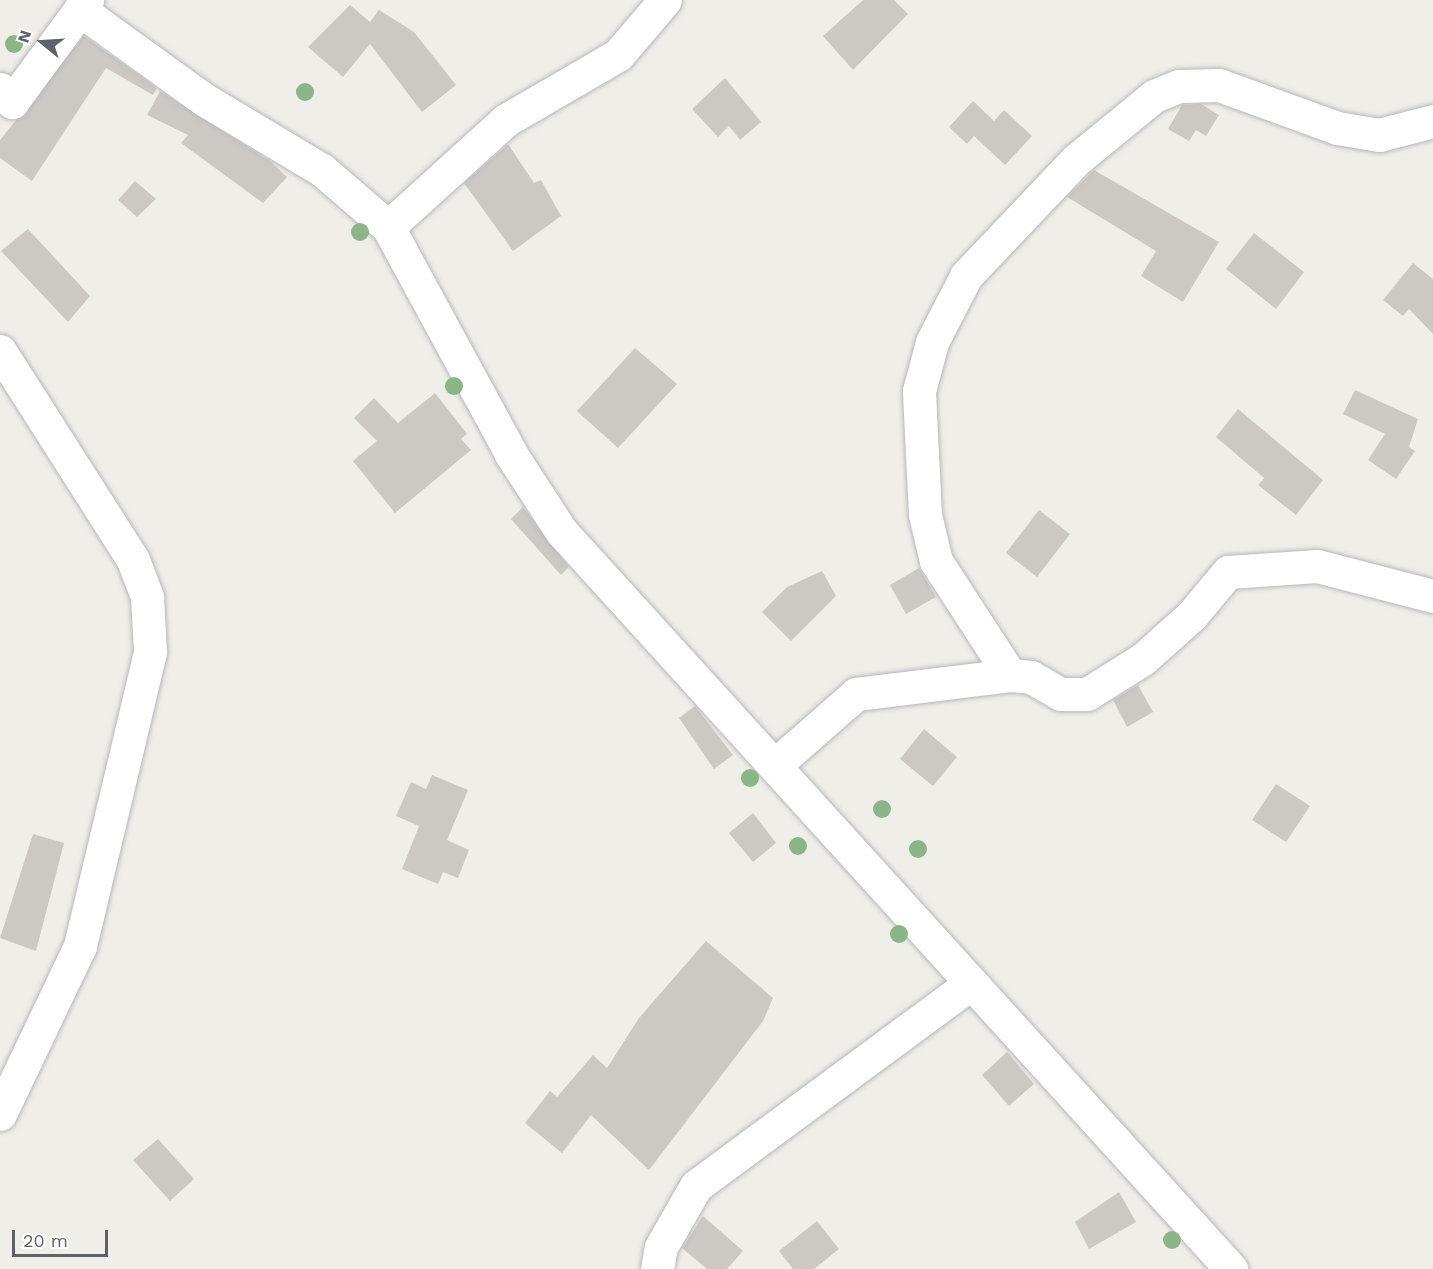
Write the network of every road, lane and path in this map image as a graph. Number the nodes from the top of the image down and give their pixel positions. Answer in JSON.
{"nodes":[{"id":1,"x":665,"y":0,"type":"edge"},
{"id":2,"x":83,"y":5,"type":"edge"},
{"id":3,"x":4,"y":101,"type":"edge"},
{"id":4,"x":1433,"y":122,"type":"edge"},
{"id":5,"x":388,"y":227,"type":"junction"},
{"id":6,"x":0,"y":351,"type":"edge"},
{"id":7,"x":1433,"y":596,"type":"edge"},
{"id":8,"x":1010,"y":675,"type":"junction"},
{"id":9,"x":775,"y":765,"type":"junction"},
{"id":10,"x":971,"y":983,"type":"junction"},
{"id":11,"x":0,"y":1114,"type":"edge"},
{"id":12,"x":657,"y":1269,"type":"edge"},
{"id":13,"x":1231,"y":1269,"type":"edge"}],
"edges":[{"from":1,"to":5,"type":"street"},
{"from":2,"to":3,"type":"street"},
{"from":2,"to":5,"type":"street"},
{"from":4,"to":8,"type":"street"},
{"from":5,"to":9,"type":"street"},
{"from":6,"to":11,"type":"street"},
{"from":7,"to":8,"type":"street"},
{"from":8,"to":9,"type":"street"},
{"from":9,"to":10,"type":"street"},
{"from":10,"to":12,"type":"street"},
{"from":10,"to":13,"type":"street"}]}
